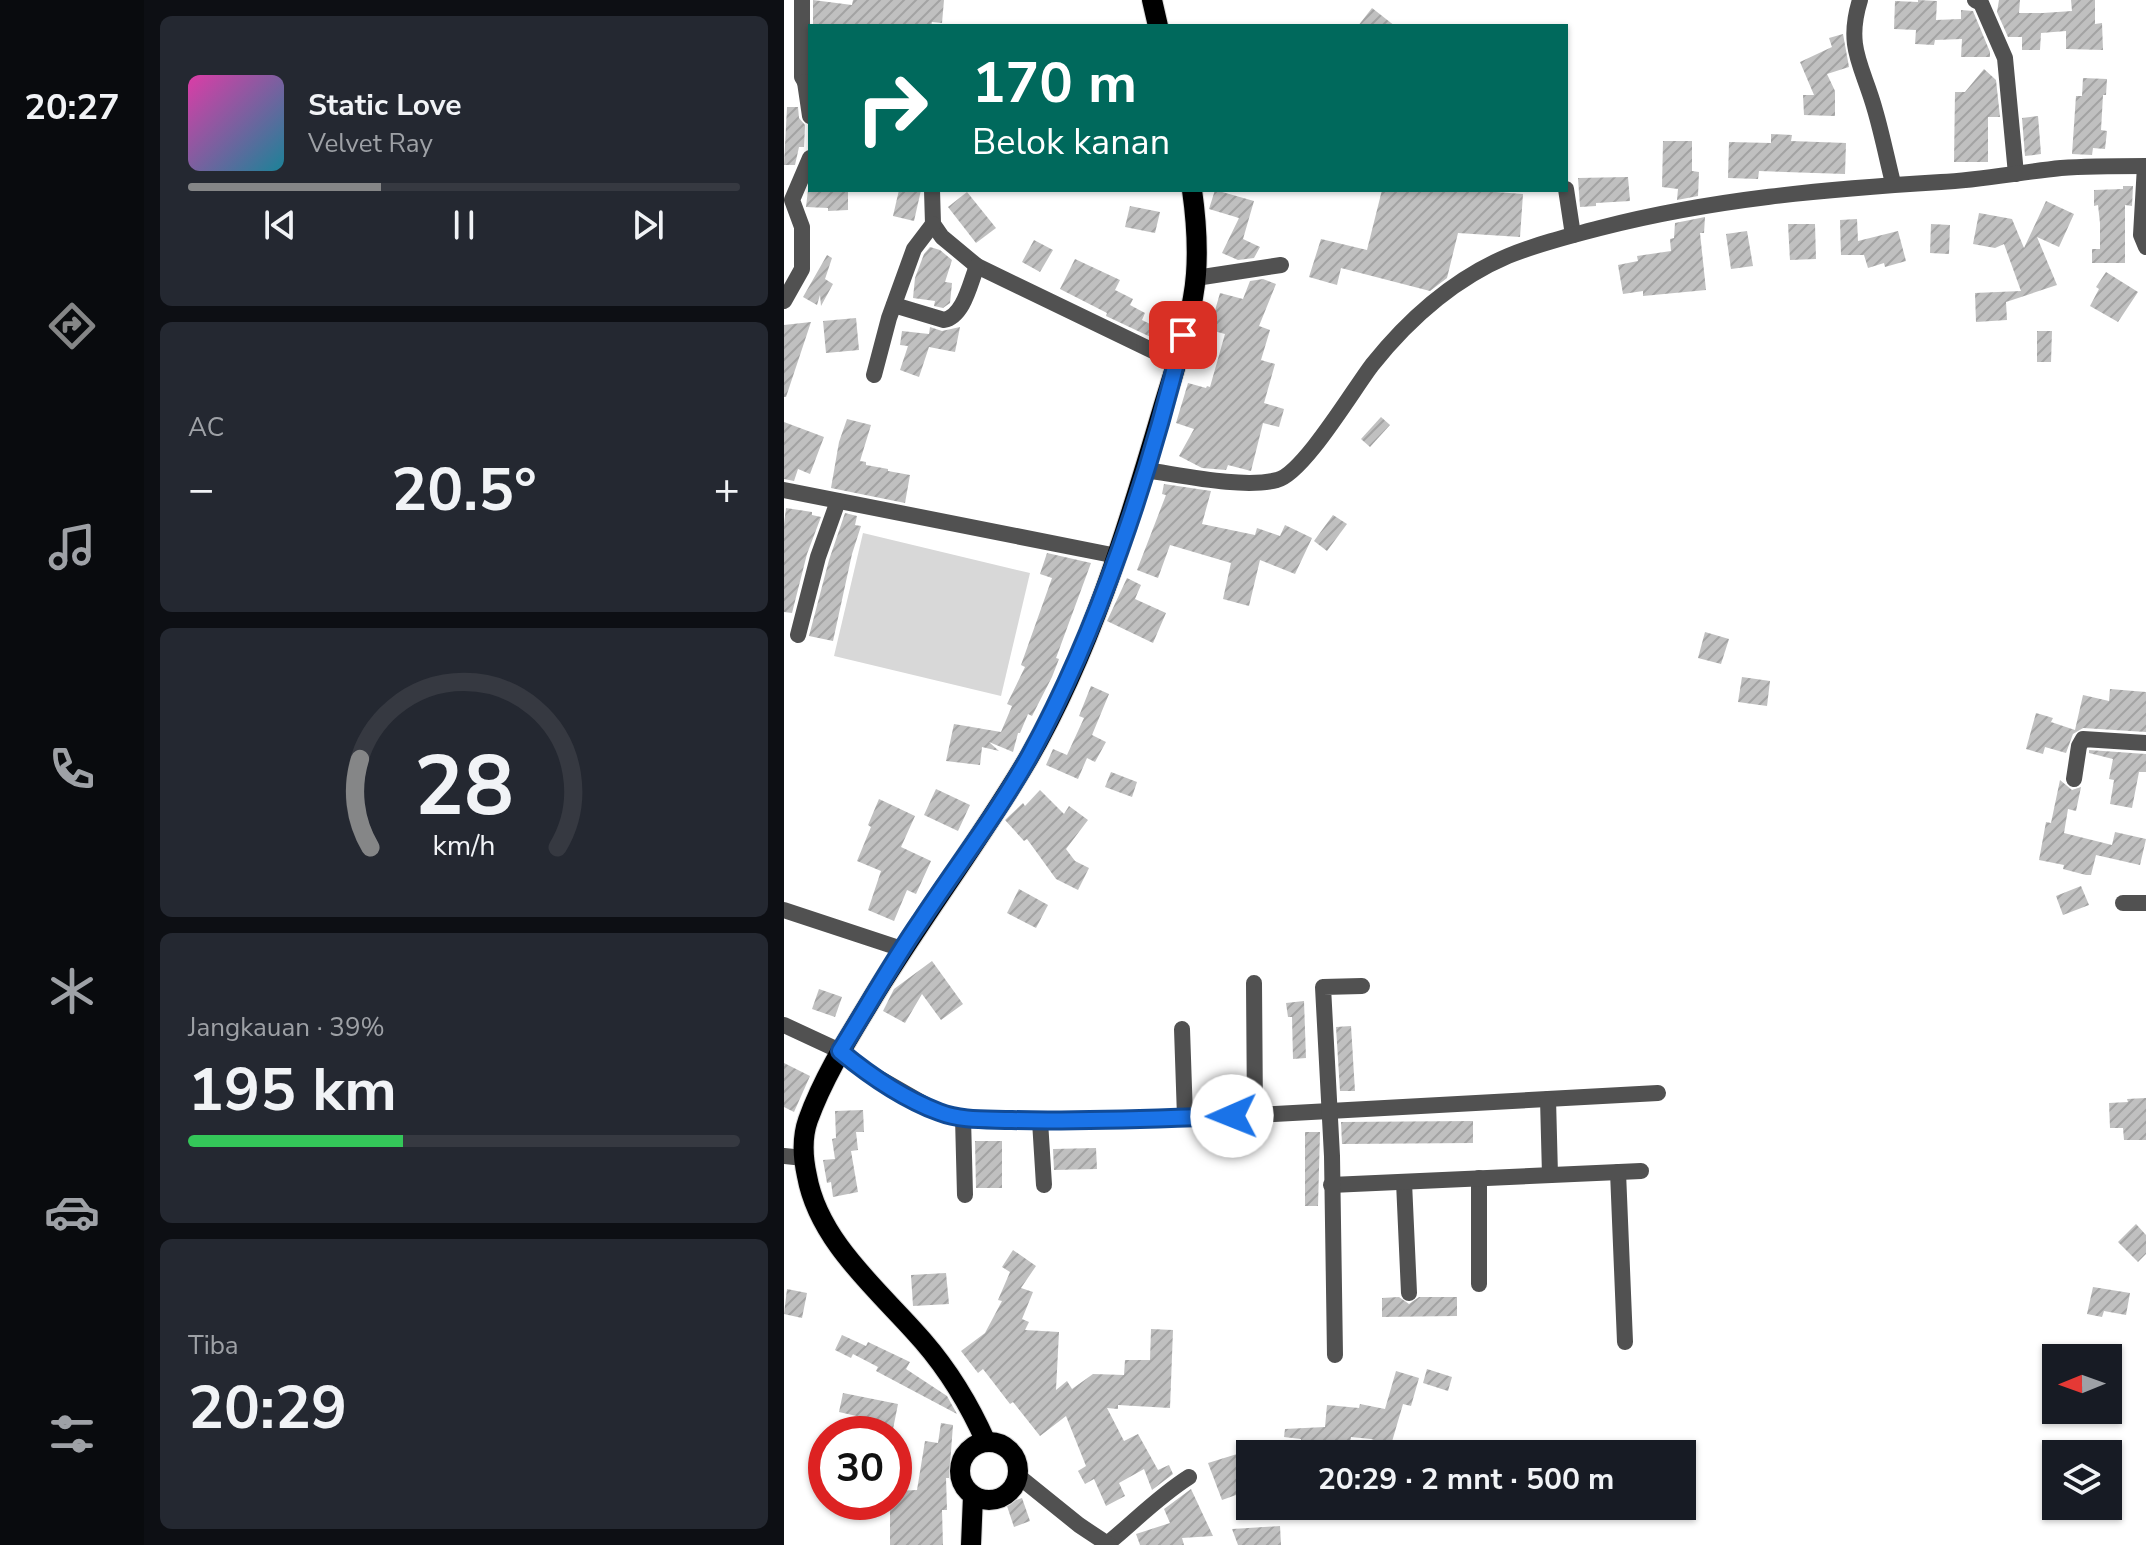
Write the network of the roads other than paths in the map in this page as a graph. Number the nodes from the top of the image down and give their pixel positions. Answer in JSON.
{"nodes":[{"id":1,"x":802,"y":0,"type":"edge"},
{"id":2,"x":1152,"y":0,"type":"edge"},
{"id":3,"x":1860,"y":0,"type":"edge"},
{"id":4,"x":1975,"y":0,"type":"edge"},
{"id":5,"x":1158,"y":24,"type":"edge"},
{"id":6,"x":807,"y":83,"type":"edge"},
{"id":7,"x":808,"y":163,"type":"edge"},
{"id":8,"x":2146,"y":166,"type":"edge"},
{"id":9,"x":2016,"y":174,"type":"junction"},
{"id":10,"x":1893,"y":183,"type":"junction"},
{"id":11,"x":932,"y":192,"type":"edge"},
{"id":12,"x":1192,"y":192,"type":"edge"},
{"id":13,"x":1566,"y":192,"type":"edge"},
{"id":14,"x":933,"y":224,"type":"junction"},
{"id":15,"x":1573,"y":235,"type":"junction"},
{"id":16,"x":2146,"y":247,"type":"edge"},
{"id":17,"x":1281,"y":265,"type":"dead end"},
{"id":18,"x":977,"y":266,"type":"junction"},
{"id":19,"x":1196,"y":278,"type":"junction"},
{"id":20,"x":784,"y":301,"type":"edge"},
{"id":21,"x":894,"y":305,"type":"junction"},
{"id":22,"x":1176,"y":362,"type":"junction"},
{"id":23,"x":874,"y":375,"type":"dead end"},
{"id":24,"x":1145,"y":470,"type":"junction"},
{"id":25,"x":784,"y":490,"type":"edge"},
{"id":26,"x":838,"y":501,"type":"junction"},
{"id":27,"x":1117,"y":556,"type":"junction"},
{"id":28,"x":798,"y":635,"type":"dead end"},
{"id":29,"x":2146,"y":743,"type":"edge"},
{"id":30,"x":2074,"y":779,"type":"dead end"},
{"id":31,"x":2123,"y":903,"type":"dead end"},
{"id":32,"x":2146,"y":903,"type":"edge"},
{"id":33,"x":784,"y":910,"type":"edge"},
{"id":34,"x":902,"y":949,"type":"junction"},
{"id":35,"x":1254,"y":983,"type":"dead end"},
{"id":36,"x":1362,"y":986,"type":"dead end"},
{"id":37,"x":784,"y":1025,"type":"edge"},
{"id":38,"x":1182,"y":1029,"type":"dead end"},
{"id":39,"x":840,"y":1051,"type":"junction"},
{"id":40,"x":1658,"y":1093,"type":"dead end"},
{"id":41,"x":1548,"y":1099,"type":"junction"},
{"id":42,"x":1328,"y":1111,"type":"junction"},
{"id":43,"x":1255,"y":1115,"type":"junction"},
{"id":44,"x":1185,"y":1117,"type":"junction"},
{"id":45,"x":963,"y":1118,"type":"junction"},
{"id":46,"x":1040,"y":1121,"type":"junction"},
{"id":47,"x":794,"y":1157,"type":"edge"},
{"id":48,"x":1641,"y":1171,"type":"dead end"},
{"id":49,"x":1618,"y":1172,"type":"junction"},
{"id":50,"x":1550,"y":1175,"type":"junction"},
{"id":51,"x":1479,"y":1178,"type":"junction"},
{"id":52,"x":1404,"y":1182,"type":"junction"},
{"id":53,"x":1044,"y":1185,"type":"dead end"},
{"id":54,"x":1331,"y":1185,"type":"junction"},
{"id":55,"x":965,"y":1195,"type":"dead end"},
{"id":56,"x":1479,"y":1284,"type":"dead end"},
{"id":57,"x":1409,"y":1293,"type":"dead end"},
{"id":58,"x":1625,"y":1342,"type":"dead end"},
{"id":59,"x":1335,"y":1355,"type":"dead end"},
{"id":60,"x":986,"y":1442,"type":"junction"},
{"id":61,"x":1017,"y":1475,"type":"junction"},
{"id":62,"x":1189,"y":1477,"type":"dead end"},
{"id":63,"x":973,"y":1496,"type":"junction"},
{"id":64,"x":1108,"y":1544,"type":"edge"},
{"id":65,"x":971,"y":1545,"type":"edge"}],
"edges":[{"from":1,"to":6,"type":"street"},
{"from":2,"to":5,"type":"main road"},
{"from":3,"to":10,"type":"street"},
{"from":4,"to":9,"type":"street"},
{"from":7,"to":20,"type":"street"},
{"from":8,"to":9,"type":"street"},
{"from":8,"to":16,"type":"street"},
{"from":9,"to":10,"type":"street"},
{"from":10,"to":15,"type":"street"},
{"from":11,"to":14,"type":"street"},
{"from":12,"to":19,"type":"main road"},
{"from":13,"to":15,"type":"street"},
{"from":14,"to":18,"type":"street"},
{"from":14,"to":21,"type":"street"},
{"from":15,"to":24,"type":"street"},
{"from":17,"to":19,"type":"street"},
{"from":18,"to":21,"type":"street"},
{"from":18,"to":22,"type":"street"},
{"from":19,"to":22,"type":"main road"},
{"from":21,"to":23,"type":"street"},
{"from":22,"to":24,"type":"main road"},
{"from":24,"to":27,"type":"main road"},
{"from":25,"to":26,"type":"street"},
{"from":26,"to":27,"type":"street"},
{"from":26,"to":28,"type":"street"},
{"from":27,"to":34,"type":"main road"},
{"from":29,"to":30,"type":"street"},
{"from":31,"to":32,"type":"street"},
{"from":33,"to":34,"type":"street"},
{"from":34,"to":39,"type":"main road"},
{"from":35,"to":43,"type":"street"},
{"from":36,"to":42,"type":"street"},
{"from":37,"to":39,"type":"street"},
{"from":38,"to":44,"type":"street"},
{"from":39,"to":45,"type":"street"},
{"from":39,"to":47,"type":"main road"},
{"from":40,"to":41,"type":"street"},
{"from":41,"to":42,"type":"street"},
{"from":41,"to":50,"type":"street"},
{"from":42,"to":43,"type":"street"},
{"from":42,"to":54,"type":"street"},
{"from":43,"to":44,"type":"street"},
{"from":44,"to":46,"type":"street"},
{"from":45,"to":46,"type":"street"},
{"from":45,"to":55,"type":"street"},
{"from":46,"to":53,"type":"street"},
{"from":47,"to":60,"type":"main road"},
{"from":48,"to":49,"type":"street"},
{"from":49,"to":50,"type":"street"},
{"from":49,"to":58,"type":"street"},
{"from":50,"to":51,"type":"street"},
{"from":51,"to":52,"type":"street"},
{"from":51,"to":56,"type":"street"},
{"from":52,"to":54,"type":"street"},
{"from":52,"to":57,"type":"street"},
{"from":54,"to":59,"type":"street"},
{"from":60,"to":61,"type":"main road"},
{"from":60,"to":63,"type":"main road"},
{"from":61,"to":63,"type":"main road"},
{"from":61,"to":64,"type":"street"},
{"from":62,"to":64,"type":"street"},
{"from":63,"to":65,"type":"main road"}]}
